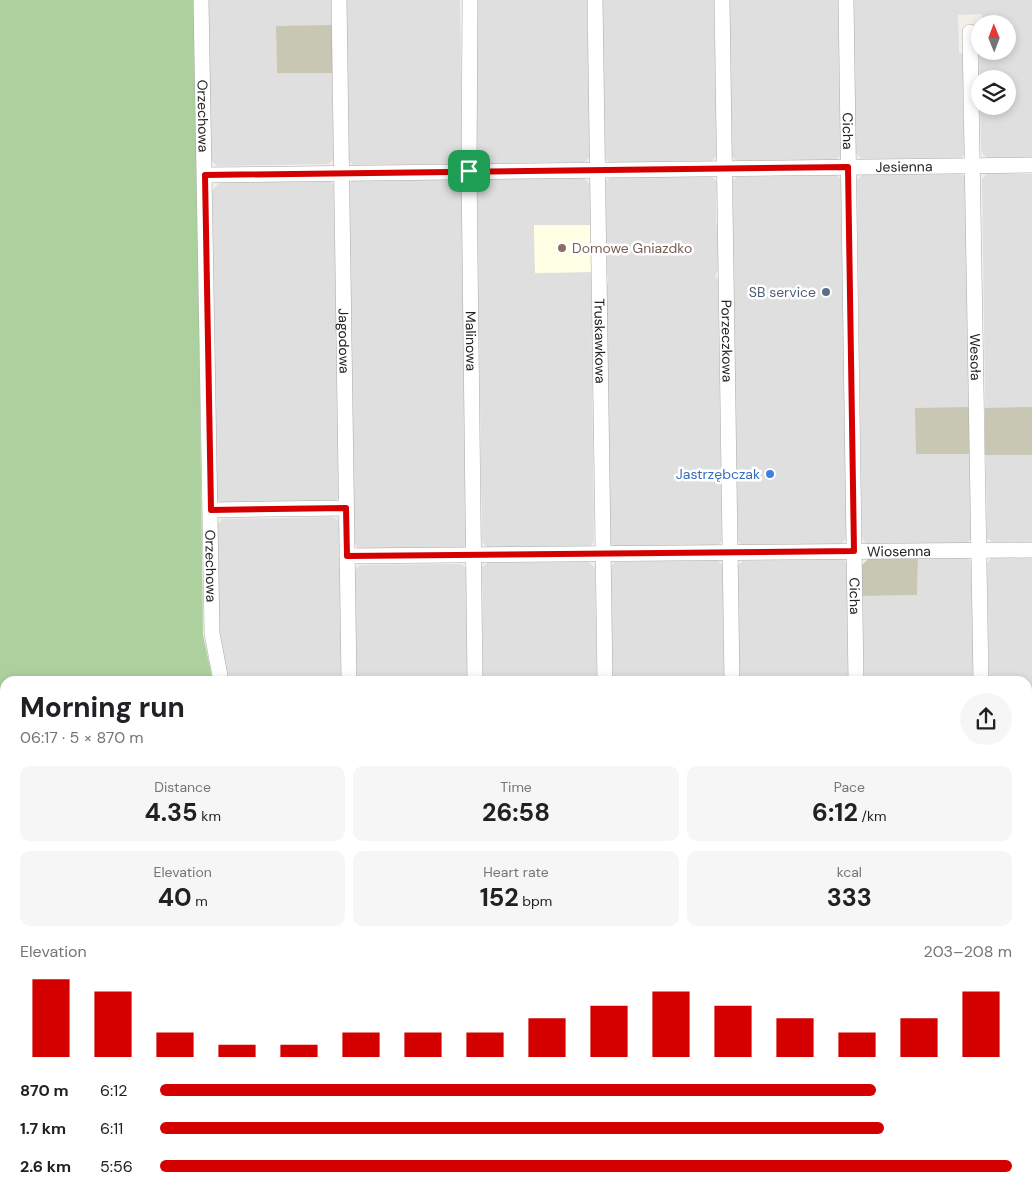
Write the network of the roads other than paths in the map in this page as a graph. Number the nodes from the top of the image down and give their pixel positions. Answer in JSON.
{"nodes":[{"id":1,"x":201,"y":0,"type":"edge"},
{"id":2,"x":339,"y":0,"type":"edge"},
{"id":3,"x":470,"y":0,"type":"edge"},
{"id":4,"x":595,"y":0,"type":"edge"},
{"id":5,"x":722,"y":0,"type":"edge"},
{"id":6,"x":846,"y":0,"type":"edge"},
{"id":7,"x":970,"y":32,"type":"dead end"},
{"id":8,"x":972,"y":165,"type":"junction"},
{"id":9,"x":1032,"y":165,"type":"edge"},
{"id":10,"x":848,"y":167,"type":"junction"},
{"id":11,"x":724,"y":168,"type":"junction"},
{"id":12,"x":597,"y":170,"type":"junction"},
{"id":13,"x":469,"y":171,"type":"junction"},
{"id":14,"x":342,"y":173,"type":"junction"},
{"id":15,"x":205,"y":175,"type":"junction"},
{"id":16,"x":346,"y":508,"type":"junction"},
{"id":17,"x":211,"y":510,"type":"junction"},
{"id":18,"x":979,"y":550,"type":"junction"},
{"id":19,"x":1032,"y":550,"type":"edge"},
{"id":20,"x":854,"y":551,"type":"junction"},
{"id":21,"x":730,"y":552,"type":"junction"},
{"id":22,"x":603,"y":554,"type":"junction"},
{"id":23,"x":474,"y":555,"type":"junction"},
{"id":24,"x":347,"y":556,"type":"junction"},
{"id":25,"x":220,"y":676,"type":"edge"},
{"id":26,"x":349,"y":676,"type":"edge"},
{"id":27,"x":475,"y":676,"type":"edge"},
{"id":28,"x":605,"y":676,"type":"edge"},
{"id":29,"x":732,"y":676,"type":"edge"},
{"id":30,"x":856,"y":676,"type":"edge"},
{"id":31,"x":981,"y":676,"type":"edge"}],
"edges":[{"from":1,"to":15,"type":"street","name":"Orzechowa"},
{"from":2,"to":14,"type":"street","name":"Jagodowa"},
{"from":3,"to":13,"type":"street","name":"Malinowa"},
{"from":4,"to":12,"type":"street","name":"Truskawkowa"},
{"from":5,"to":11,"type":"street","name":"Porzeczkowa"},
{"from":6,"to":10,"type":"street","name":"Cicha"},
{"from":7,"to":8,"type":"street","name":"Wesoła"},
{"from":8,"to":9,"type":"street","name":"Jesienna"},
{"from":8,"to":10,"type":"street","name":"Jesienna"},
{"from":8,"to":18,"type":"street","name":"Wesoła"},
{"from":10,"to":11,"type":"street","name":"Jesienna"},
{"from":10,"to":20,"type":"street","name":"Cicha"},
{"from":11,"to":12,"type":"street","name":"Jesienna"},
{"from":11,"to":21,"type":"street","name":"Porzeczkowa"},
{"from":12,"to":13,"type":"street","name":"Jesienna"},
{"from":12,"to":22,"type":"street","name":"Truskawkowa"},
{"from":13,"to":14,"type":"street","name":"Jesienna"},
{"from":13,"to":23,"type":"street","name":"Malinowa"},
{"from":14,"to":15,"type":"street","name":"Jesienna"},
{"from":14,"to":16,"type":"street","name":"Jagodowa"},
{"from":15,"to":17,"type":"street","name":"Orzechowa"},
{"from":16,"to":17,"type":"street"},
{"from":16,"to":24,"type":"street","name":"Jagodowa"},
{"from":17,"to":25,"type":"street","name":"Orzechowa"},
{"from":18,"to":19,"type":"street","name":"Wiosenna"},
{"from":18,"to":20,"type":"street","name":"Wiosenna"},
{"from":18,"to":31,"type":"street","name":"Wesoła"},
{"from":20,"to":21,"type":"street","name":"Wiosenna"},
{"from":20,"to":30,"type":"street","name":"Cicha"},
{"from":21,"to":22,"type":"street","name":"Wiosenna"},
{"from":21,"to":29,"type":"street","name":"Porzeczkowa"},
{"from":22,"to":23,"type":"street","name":"Wiosenna"},
{"from":22,"to":28,"type":"street","name":"Truskawkowa"},
{"from":23,"to":24,"type":"street","name":"Wiosenna"},
{"from":23,"to":27,"type":"street","name":"Malinowa"},
{"from":24,"to":26,"type":"street","name":"Jagodowa"}]}
